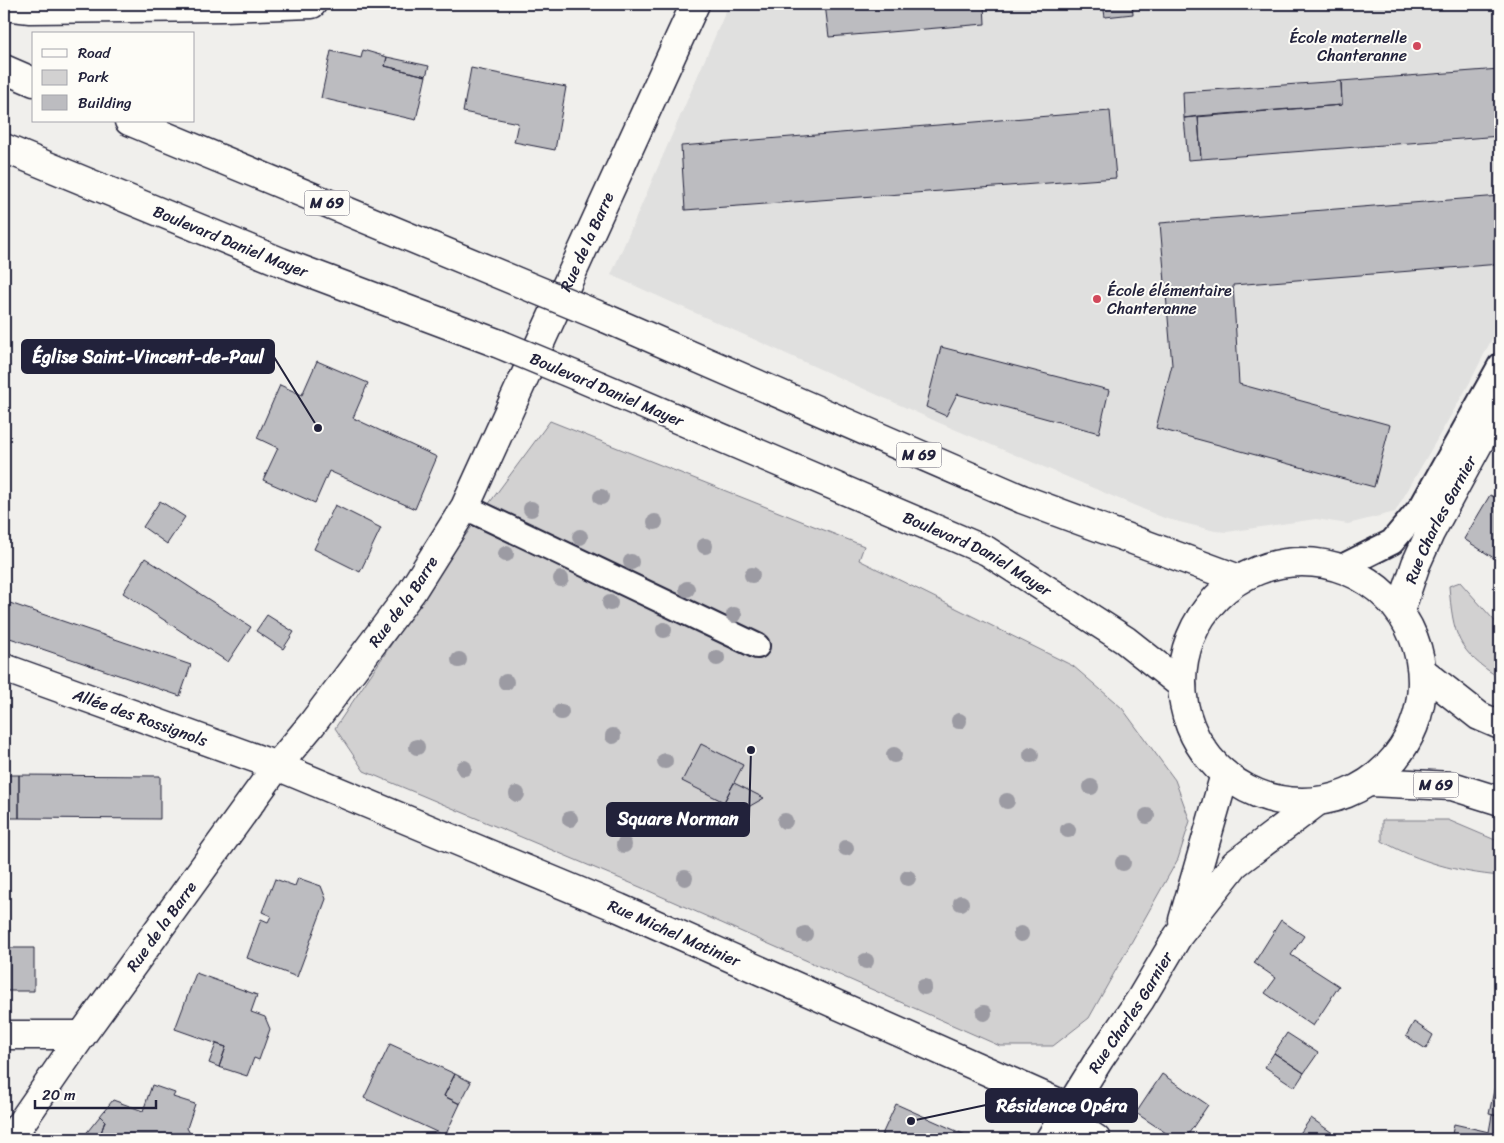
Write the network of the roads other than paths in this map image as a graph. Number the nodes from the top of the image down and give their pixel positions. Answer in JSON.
{"nodes":[{"id":1,"x":312,"y":4,"type":"edge"},
{"id":2,"x":695,"y":4,"type":"edge"},
{"id":3,"x":21,"y":6,"type":"edge"},
{"id":4,"x":4,"y":69,"type":"edge"},
{"id":5,"x":32,"y":81,"type":"edge"},
{"id":6,"x":131,"y":122,"type":"edge"},
{"id":7,"x":4,"y":148,"type":"edge"},
{"id":8,"x":1500,"y":366,"type":"edge"},
{"id":9,"x":1500,"y":404,"type":"edge"},
{"id":10,"x":465,"y":507,"type":"junction"},
{"id":11,"x":1342,"y":567,"type":"junction"},
{"id":12,"x":1239,"y":579,"type":"junction"},
{"id":13,"x":1400,"y":611,"type":"junction"},
{"id":14,"x":757,"y":646,"type":"dead end"},
{"id":15,"x":4,"y":668,"type":"edge"},
{"id":16,"x":1422,"y":671,"type":"junction"},
{"id":17,"x":1182,"y":685,"type":"junction"},
{"id":18,"x":1500,"y":725,"type":"edge"},
{"id":19,"x":277,"y":766,"type":"junction"},
{"id":20,"x":1225,"y":774,"type":"junction"},
{"id":21,"x":1370,"y":782,"type":"junction"},
{"id":22,"x":1318,"y":801,"type":"junction"},
{"id":23,"x":1500,"y":801,"type":"edge"},
{"id":24,"x":1178,"y":936,"type":"junction"},
{"id":25,"x":4,"y":1035,"type":"edge"},
{"id":26,"x":82,"y":1035,"type":"junction"},
{"id":27,"x":1060,"y":1121,"type":"edge"},
{"id":28,"x":10,"y":1139,"type":"edge"},
{"id":29,"x":1096,"y":1139,"type":"edge"}],
"edges":[{"from":1,"to":3,"type":"street"},
{"from":2,"to":10,"type":"street","name":"Rue de la Barre"},
{"from":4,"to":5,"type":"street"},
{"from":6,"to":12,"type":"street","number":"M 69","bridge":true},
{"from":7,"to":17,"type":"street","name":"Boulevard Daniel Mayer","bridge":true},
{"from":8,"to":11,"type":"lane"},
{"from":9,"to":13,"type":"street","name":"Rue Charles Garnier"},
{"from":10,"to":14,"type":"lane"},
{"from":10,"to":19,"type":"street","name":"Rue de la Barre"},
{"from":11,"to":12,"type":"street"},
{"from":11,"to":13,"type":"street"},
{"from":12,"to":17,"type":"street"},
{"from":13,"to":16,"type":"street"},
{"from":15,"to":19,"type":"street","name":"Allée des Rossignols"},
{"from":16,"to":18,"type":"street"},
{"from":16,"to":21,"type":"street"},
{"from":17,"to":20,"type":"street"},
{"from":19,"to":26,"type":"street","name":"Rue de la Barre"},
{"from":19,"to":27,"type":"street","name":"Rue Michel Matinier"},
{"from":20,"to":22,"type":"street"},
{"from":20,"to":24,"type":"street","name":"Rue Charles Garnier"},
{"from":21,"to":22,"type":"street"},
{"from":21,"to":23,"type":"street","number":"M 69"},
{"from":22,"to":24,"type":"street","name":"Rue Charles Garnier"},
{"from":24,"to":27,"type":"street","name":"Rue Charles Garnier"},
{"from":25,"to":26,"type":"street"},
{"from":26,"to":28,"type":"street","name":"Rue de la Barre"},
{"from":27,"to":29,"type":"street","name":"Rue Michel Matinier"}]}
